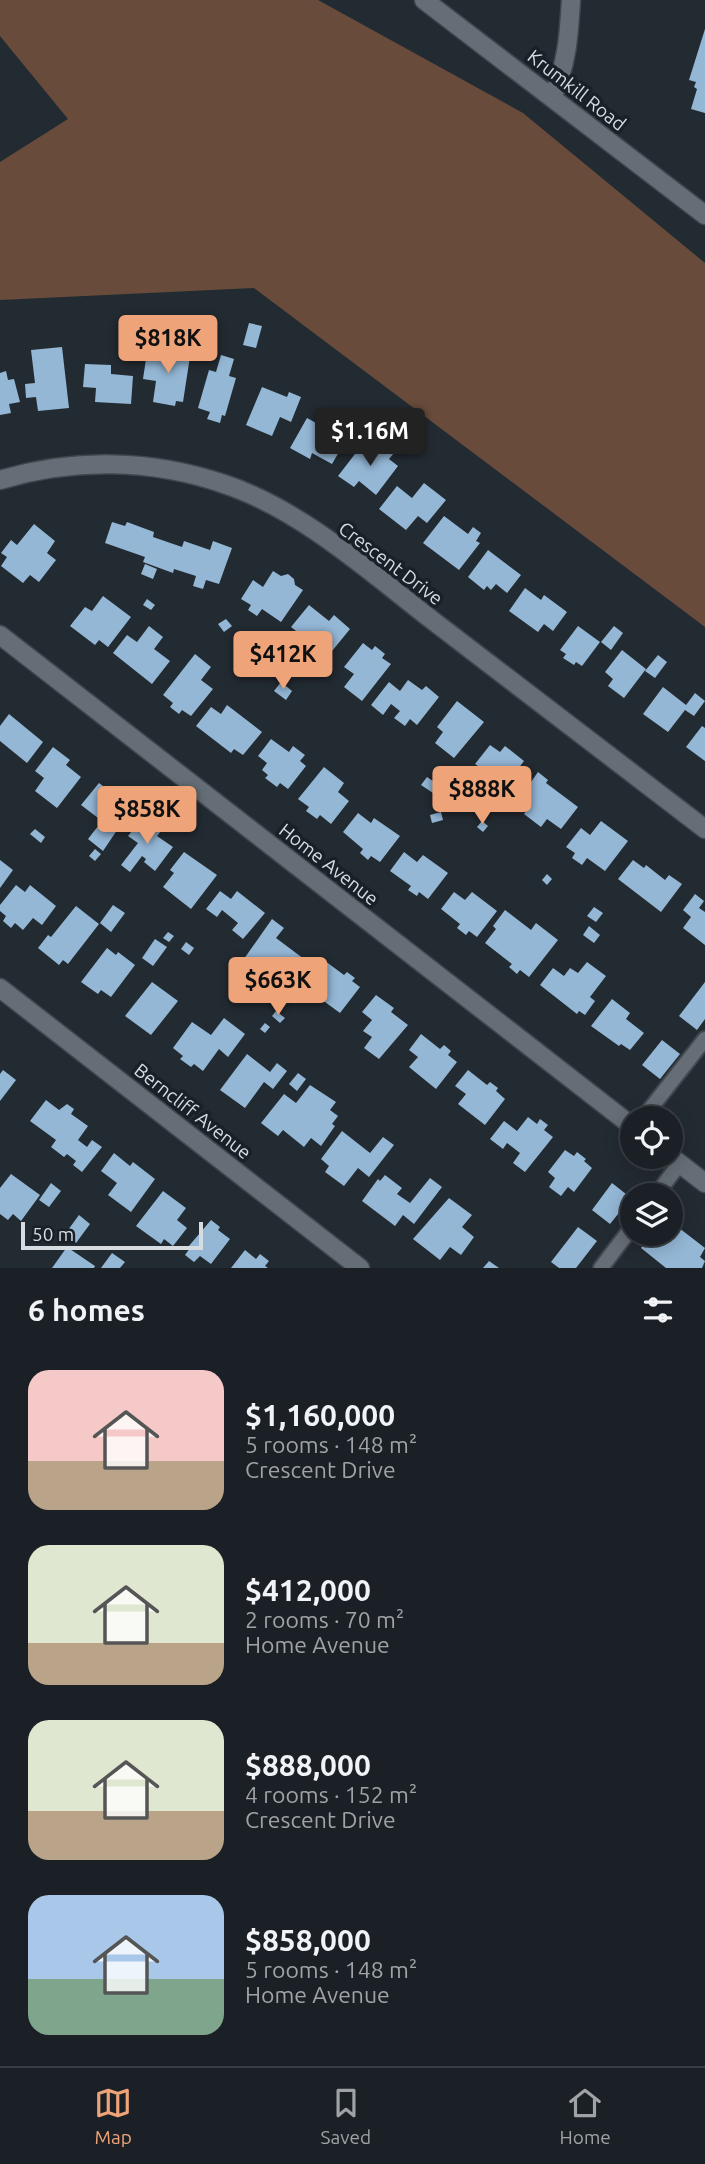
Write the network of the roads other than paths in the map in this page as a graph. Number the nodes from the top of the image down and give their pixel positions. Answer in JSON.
{"nodes":[{"id":1,"x":424,"y":0,"type":"edge"},
{"id":2,"x":571,"y":0,"type":"edge"},
{"id":3,"x":552,"y":97,"type":"junction"},
{"id":4,"x":705,"y":215,"type":"edge"},
{"id":5,"x":0,"y":480,"type":"edge"},
{"id":6,"x":0,"y":635,"type":"edge"},
{"id":7,"x":705,"y":829,"type":"edge"},
{"id":8,"x":0,"y":988,"type":"edge"},
{"id":9,"x":705,"y":1038,"type":"edge"},
{"id":10,"x":652,"y":1106,"type":"edge"},
{"id":11,"x":620,"y":1117,"type":"edge"},
{"id":12,"x":683,"y":1165,"type":"edge"},
{"id":13,"x":705,"y":1183,"type":"edge"},
{"id":14,"x":620,"y":1243,"type":"edge"},
{"id":15,"x":360,"y":1268,"type":"edge"},
{"id":16,"x":601,"y":1268,"type":"edge"}],
"edges":[{"from":1,"to":3,"type":"street","name":"Krumkill Road"},
{"from":2,"to":3,"type":"street"},
{"from":3,"to":4,"type":"street","name":"Krumkill Road"},
{"from":5,"to":7,"type":"street","name":"Crescent Drive"},
{"from":6,"to":11,"type":"street","name":"Home Avenue"},
{"from":8,"to":15,"type":"street","name":"Berncliff Avenue"},
{"from":9,"to":10,"type":"lane"},
{"from":12,"to":13,"type":"street"},
{"from":14,"to":16,"type":"lane"}]}
